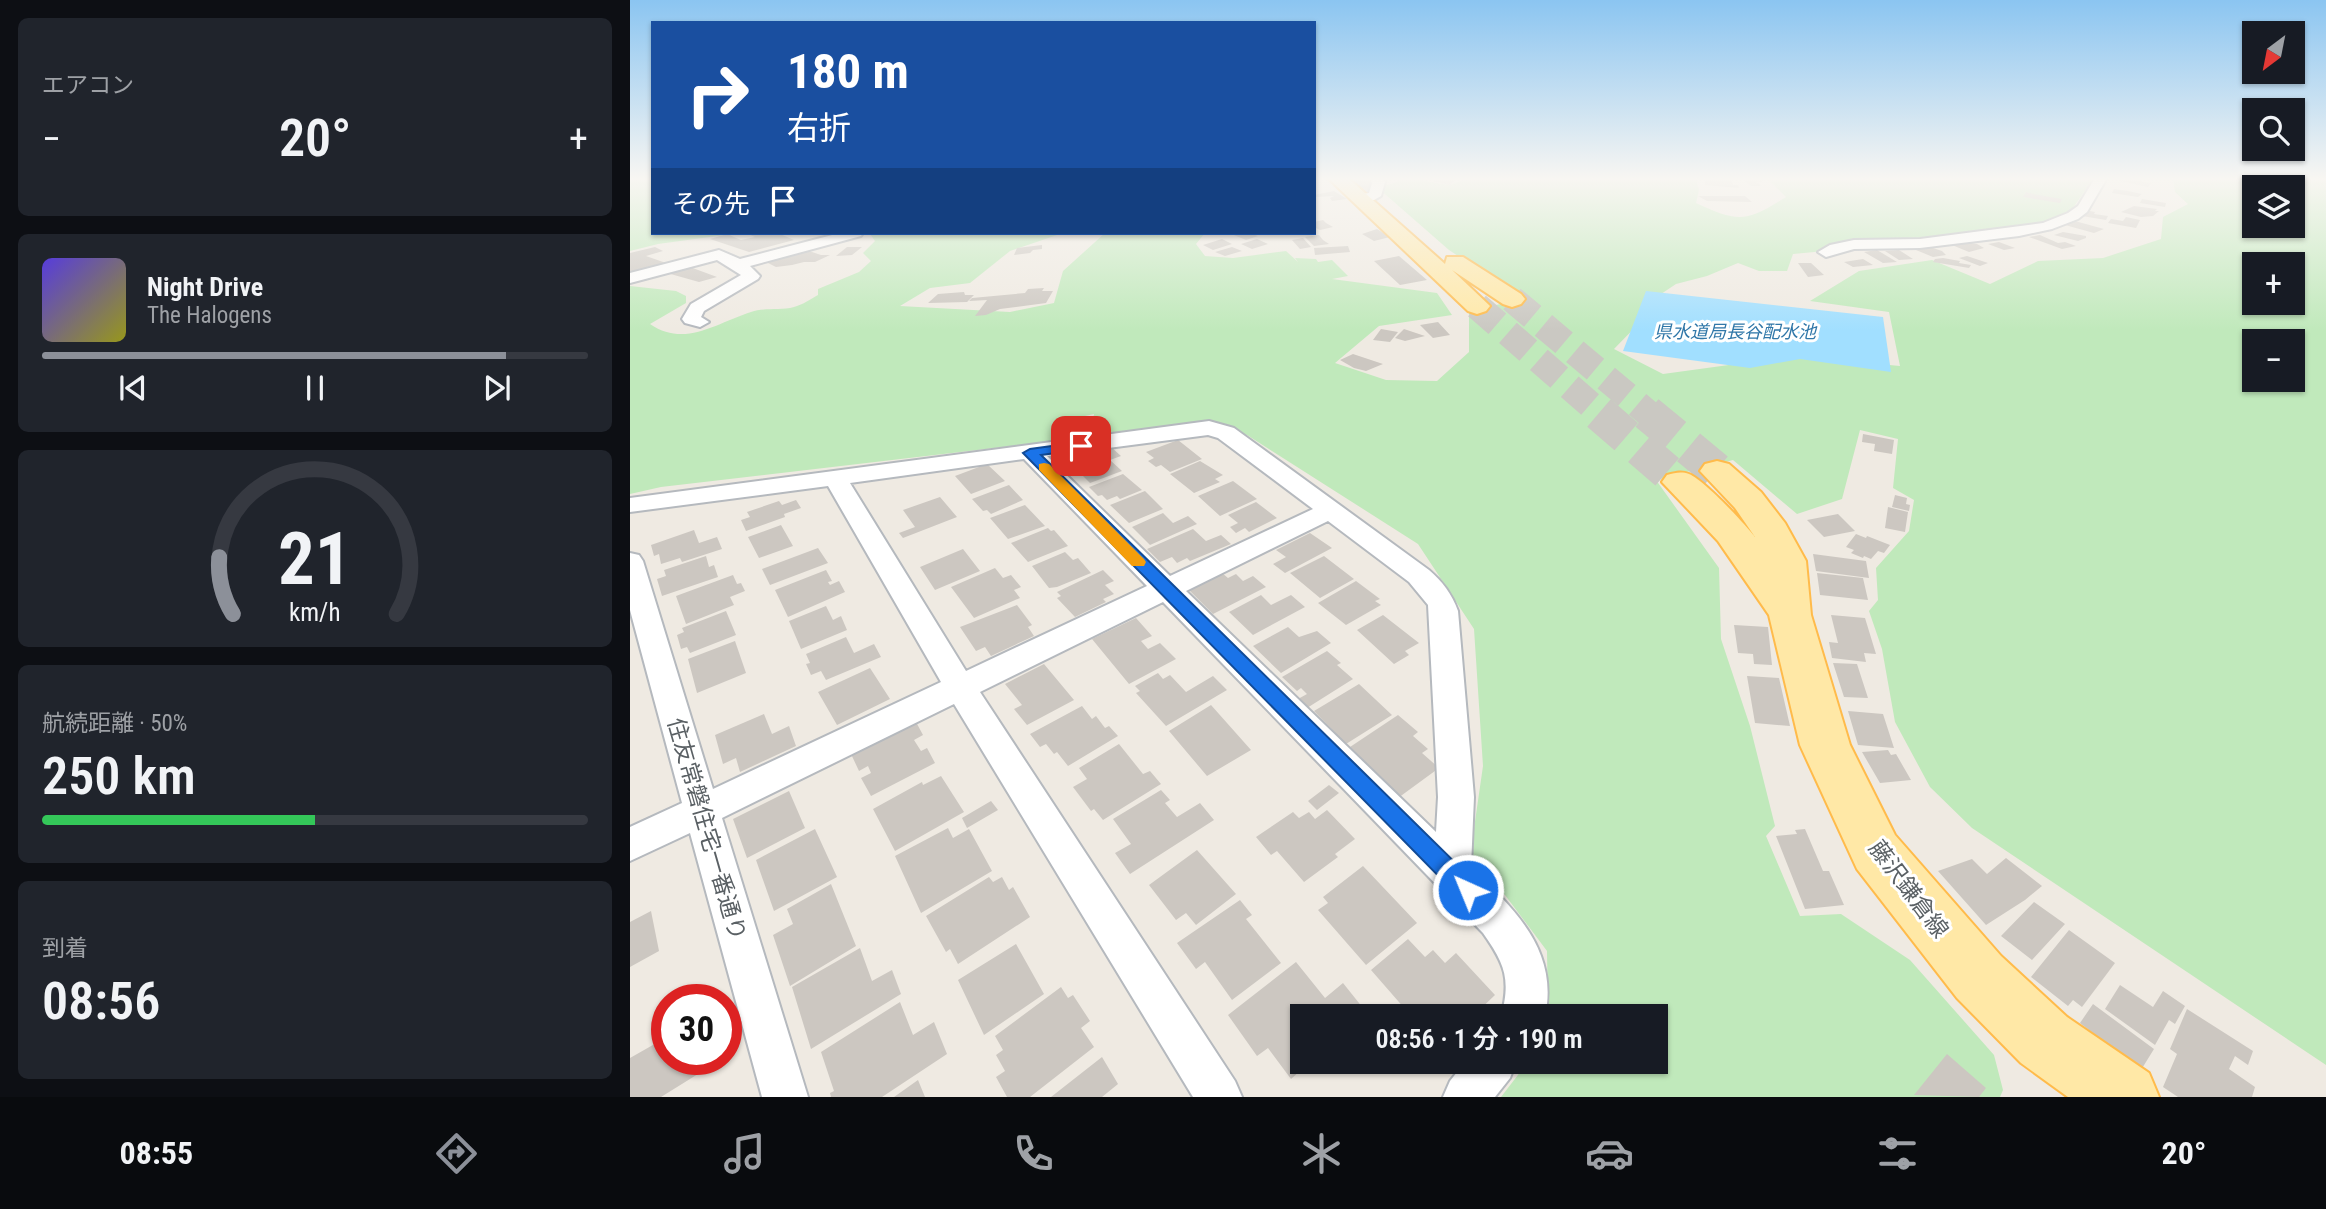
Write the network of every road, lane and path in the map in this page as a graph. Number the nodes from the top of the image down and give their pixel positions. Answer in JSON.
{"nodes":[{"id":1,"x":1394,"y":229,"type":"edge"},
{"id":2,"x":1398,"y":229,"type":"edge"},
{"id":3,"x":2031,"y":229,"type":"edge"},
{"id":4,"x":848,"y":235,"type":"edge"},
{"id":5,"x":1826,"y":252,"type":"dead end"},
{"id":6,"x":738,"y":264,"type":"junction"},
{"id":7,"x":630,"y":278,"type":"edge"},
{"id":8,"x":1512,"y":299,"type":"tunnel mouth"},
{"id":9,"x":1477,"y":306,"type":"tunnel mouth"},
{"id":10,"x":700,"y":322,"type":"dead end"},
{"id":11,"x":1030,"y":453,"type":"junction"},
{"id":12,"x":1717,"y":471,"type":"tunnel mouth"},
{"id":13,"x":835,"y":478,"type":"junction"},
{"id":14,"x":1679,"y":482,"type":"tunnel mouth"},
{"id":15,"x":630,"y":505,"type":"edge"},
{"id":16,"x":1329,"y":511,"type":"junction"},
{"id":17,"x":630,"y":561,"type":"edge"},
{"id":18,"x":1165,"y":590,"type":"junction"},
{"id":19,"x":1790,"y":615,"type":"junction"},
{"id":20,"x":960,"y":687,"type":"junction"},
{"id":21,"x":702,"y":810,"type":"junction"},
{"id":22,"x":630,"y":845,"type":"edge"},
{"id":23,"x":1452,"y":873,"type":"junction"},
{"id":24,"x":1525,"y":1004,"type":"edge"},
{"id":25,"x":1484,"y":1074,"type":"edge"},
{"id":26,"x":785,"y":1097,"type":"edge"},
{"id":27,"x":1219,"y":1097,"type":"edge"},
{"id":28,"x":1466,"y":1097,"type":"edge"},
{"id":29,"x":2125,"y":1097,"type":"edge"}],
"edges":[{"from":1,"to":9,"type":"main road"},
{"from":2,"to":8,"type":"main road"},
{"from":3,"to":5,"type":"street"},
{"from":4,"to":6,"type":"street"},
{"from":6,"to":7,"type":"street"},
{"from":6,"to":10,"type":"street"},
{"from":11,"to":13,"type":"street"},
{"from":11,"to":16,"type":"street"},
{"from":11,"to":18,"type":"street"},
{"from":12,"to":19,"type":"main road","name":"藤沢鎌倉線"},
{"from":13,"to":15,"type":"street"},
{"from":13,"to":20,"type":"street"},
{"from":14,"to":19,"type":"main road","name":"藤沢鎌倉線"},
{"from":16,"to":18,"type":"street"},
{"from":16,"to":23,"type":"street"},
{"from":17,"to":21,"type":"street","name":"住友常磐住宅一番通り"},
{"from":18,"to":20,"type":"street"},
{"from":18,"to":23,"type":"street"},
{"from":19,"to":29,"type":"main road","name":"藤沢鎌倉線"},
{"from":20,"to":21,"type":"street"},
{"from":20,"to":27,"type":"street"},
{"from":21,"to":22,"type":"street"},
{"from":21,"to":26,"type":"street","name":"住友常磐住宅一番通り"},
{"from":23,"to":24,"type":"street"},
{"from":25,"to":28,"type":"street"}]}
